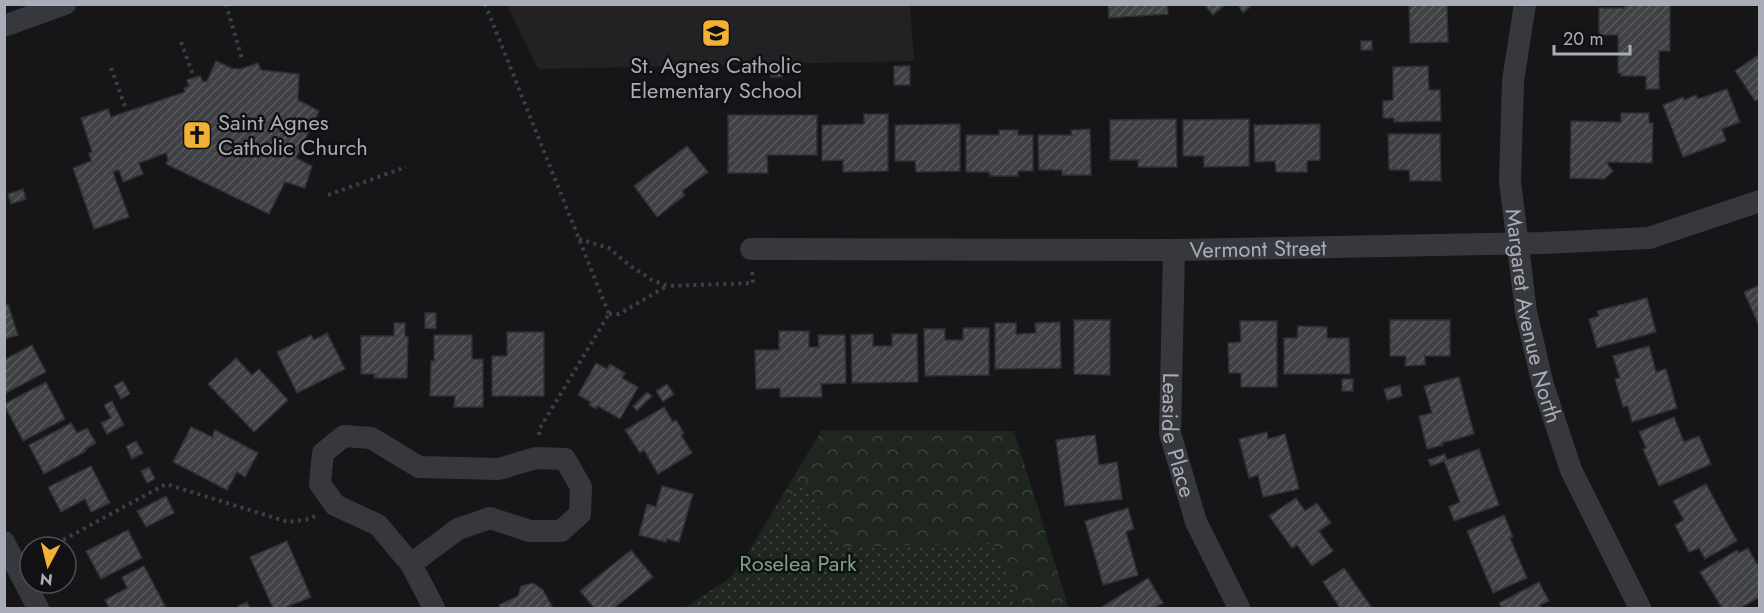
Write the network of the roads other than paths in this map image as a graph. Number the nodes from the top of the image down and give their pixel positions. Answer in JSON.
{"nodes":[{"id":1,"x":65,"y":4,"type":"edge"},
{"id":2,"x":1525,"y":4,"type":"edge"},
{"id":3,"x":4,"y":26,"type":"edge"},
{"id":4,"x":1760,"y":201,"type":"edge"},
{"id":5,"x":1517,"y":244,"type":"junction"},
{"id":6,"x":751,"y":249,"type":"road end"},
{"id":7,"x":1174,"y":250,"type":"junction"},
{"id":8,"x":4,"y":542,"type":"edge"},
{"id":9,"x":411,"y":564,"type":"junction"},
{"id":10,"x":38,"y":609,"type":"edge"},
{"id":11,"x":434,"y":609,"type":"edge"},
{"id":12,"x":1239,"y":609,"type":"edge"},
{"id":13,"x":1640,"y":609,"type":"edge"}],
"edges":[{"from":1,"to":3,"type":"street"},
{"from":2,"to":5,"type":"street","name":"Margaret Avenue North"},
{"from":4,"to":5,"type":"street","name":"Vermont Street"},
{"from":5,"to":7,"type":"street","name":"Vermont Street"},
{"from":5,"to":13,"type":"street","name":"Margaret Avenue North"},
{"from":6,"to":7,"type":"street","name":"Vermont Street"},
{"from":7,"to":12,"type":"street","name":"Leaside Place"},
{"from":8,"to":10,"type":"street"},
{"from":9,"to":9,"type":"street"},
{"from":9,"to":11,"type":"street"}]}
